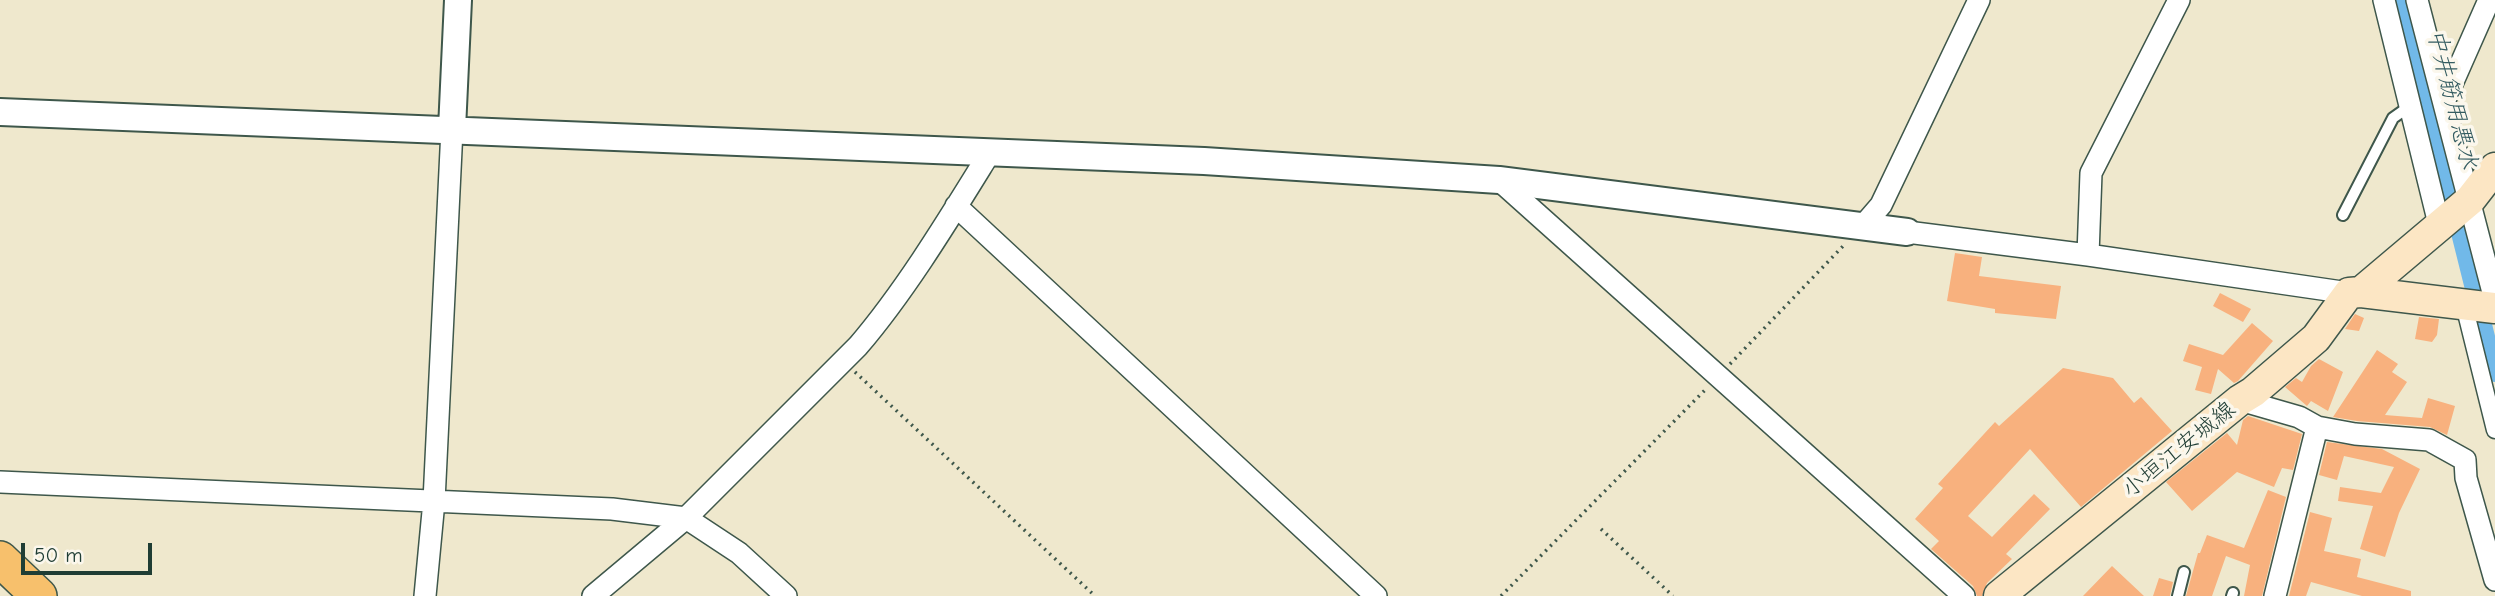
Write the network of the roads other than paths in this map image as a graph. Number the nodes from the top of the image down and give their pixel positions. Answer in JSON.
{"nodes":[{"id":1,"x":457,"y":0,"type":"edge"},
{"id":2,"x":1979,"y":0,"type":"edge"},
{"id":3,"x":2179,"y":0,"type":"edge"},
{"id":4,"x":2384,"y":0,"type":"edge"},
{"id":5,"x":2417,"y":0,"type":"edge"},
{"id":6,"x":2489,"y":0,"type":"edge"},
{"id":7,"x":2444,"y":102,"type":"junction"},
{"id":8,"x":2410,"y":106,"type":"junction"},
{"id":9,"x":0,"y":112,"type":"edge"},
{"id":10,"x":452,"y":129,"type":"junction"},
{"id":11,"x":989,"y":154,"type":"junction"},
{"id":12,"x":2495,"y":168,"type":"edge"},
{"id":13,"x":1499,"y":180,"type":"junction"},
{"id":14,"x":957,"y":206,"type":"junction"},
{"id":15,"x":2455,"y":213,"type":"junction"},
{"id":16,"x":2343,"y":215,"type":"dead end"},
{"id":17,"x":1858,"y":226,"type":"junction"},
{"id":18,"x":1907,"y":232,"type":"joint"},
{"id":19,"x":2088,"y":254,"type":"junction"},
{"id":20,"x":2355,"y":293,"type":"junction"},
{"id":21,"x":2482,"y":305,"type":"edge"},
{"id":22,"x":2240,"y":400,"type":"junction"},
{"id":23,"x":2317,"y":427,"type":"junction"},
{"id":24,"x":2495,"y":430,"type":"edge"},
{"id":25,"x":0,"y":482,"type":"edge"},
{"id":26,"x":434,"y":500,"type":"junction"},
{"id":27,"x":686,"y":518,"type":"junction"},
{"id":28,"x":0,"y":559,"type":"edge"},
{"id":29,"x":2184,"y":572,"type":"dead end"},
{"id":30,"x":2495,"y":580,"type":"edge"},
{"id":31,"x":0,"y":592,"type":"edge"},
{"id":32,"x":4,"y":596,"type":"edge"},
{"id":33,"x":39,"y":596,"type":"edge"},
{"id":34,"x":425,"y":596,"type":"edge"},
{"id":35,"x":593,"y":596,"type":"edge"},
{"id":36,"x":786,"y":596,"type":"edge"},
{"id":37,"x":1376,"y":596,"type":"edge"},
{"id":38,"x":1964,"y":596,"type":"edge"},
{"id":39,"x":1999,"y":596,"type":"edge"},
{"id":40,"x":2178,"y":596,"type":"edge"},
{"id":41,"x":2275,"y":596,"type":"edge"}],
"edges":[{"from":1,"to":10,"type":"street"},
{"from":2,"to":17,"type":"street"},
{"from":3,"to":19,"type":"street"},
{"from":4,"to":8,"type":"street"},
{"from":5,"to":7,"type":"street"},
{"from":6,"to":7,"type":"street"},
{"from":7,"to":15,"type":"street"},
{"from":8,"to":15,"type":"street"},
{"from":8,"to":16,"type":"lane"},
{"from":9,"to":10,"type":"street"},
{"from":10,"to":11,"type":"street"},
{"from":10,"to":26,"type":"street"},
{"from":11,"to":13,"type":"street"},
{"from":11,"to":14,"type":"street"},
{"from":12,"to":15,"type":"main road","name":"小垣江安城線"},
{"from":13,"to":17,"type":"street"},
{"from":13,"to":38,"type":"street"},
{"from":14,"to":27,"type":"street"},
{"from":14,"to":37,"type":"street"},
{"from":15,"to":20,"type":"main road","name":"小垣江安城線"},
{"from":15,"to":21,"type":"street"},
{"from":17,"to":18,"type":"street"},
{"from":18,"to":19,"type":"street"},
{"from":19,"to":20,"type":"street"},
{"from":20,"to":21,"type":"main road"},
{"from":20,"to":22,"type":"main road","name":"小垣江安城線"},
{"from":21,"to":24,"type":"street"},
{"from":22,"to":23,"type":"street"},
{"from":22,"to":39,"type":"main road","name":"小垣江安城線"},
{"from":23,"to":30,"type":"street"},
{"from":23,"to":41,"type":"street"},
{"from":25,"to":26,"type":"street"},
{"from":26,"to":27,"type":"street"},
{"from":26,"to":34,"type":"street"},
{"from":27,"to":35,"type":"street"},
{"from":27,"to":36,"type":"street"},
{"from":28,"to":33,"type":"highway"},
{"from":29,"to":40,"type":"lane"},
{"from":31,"to":32,"type":"highway"}]}
